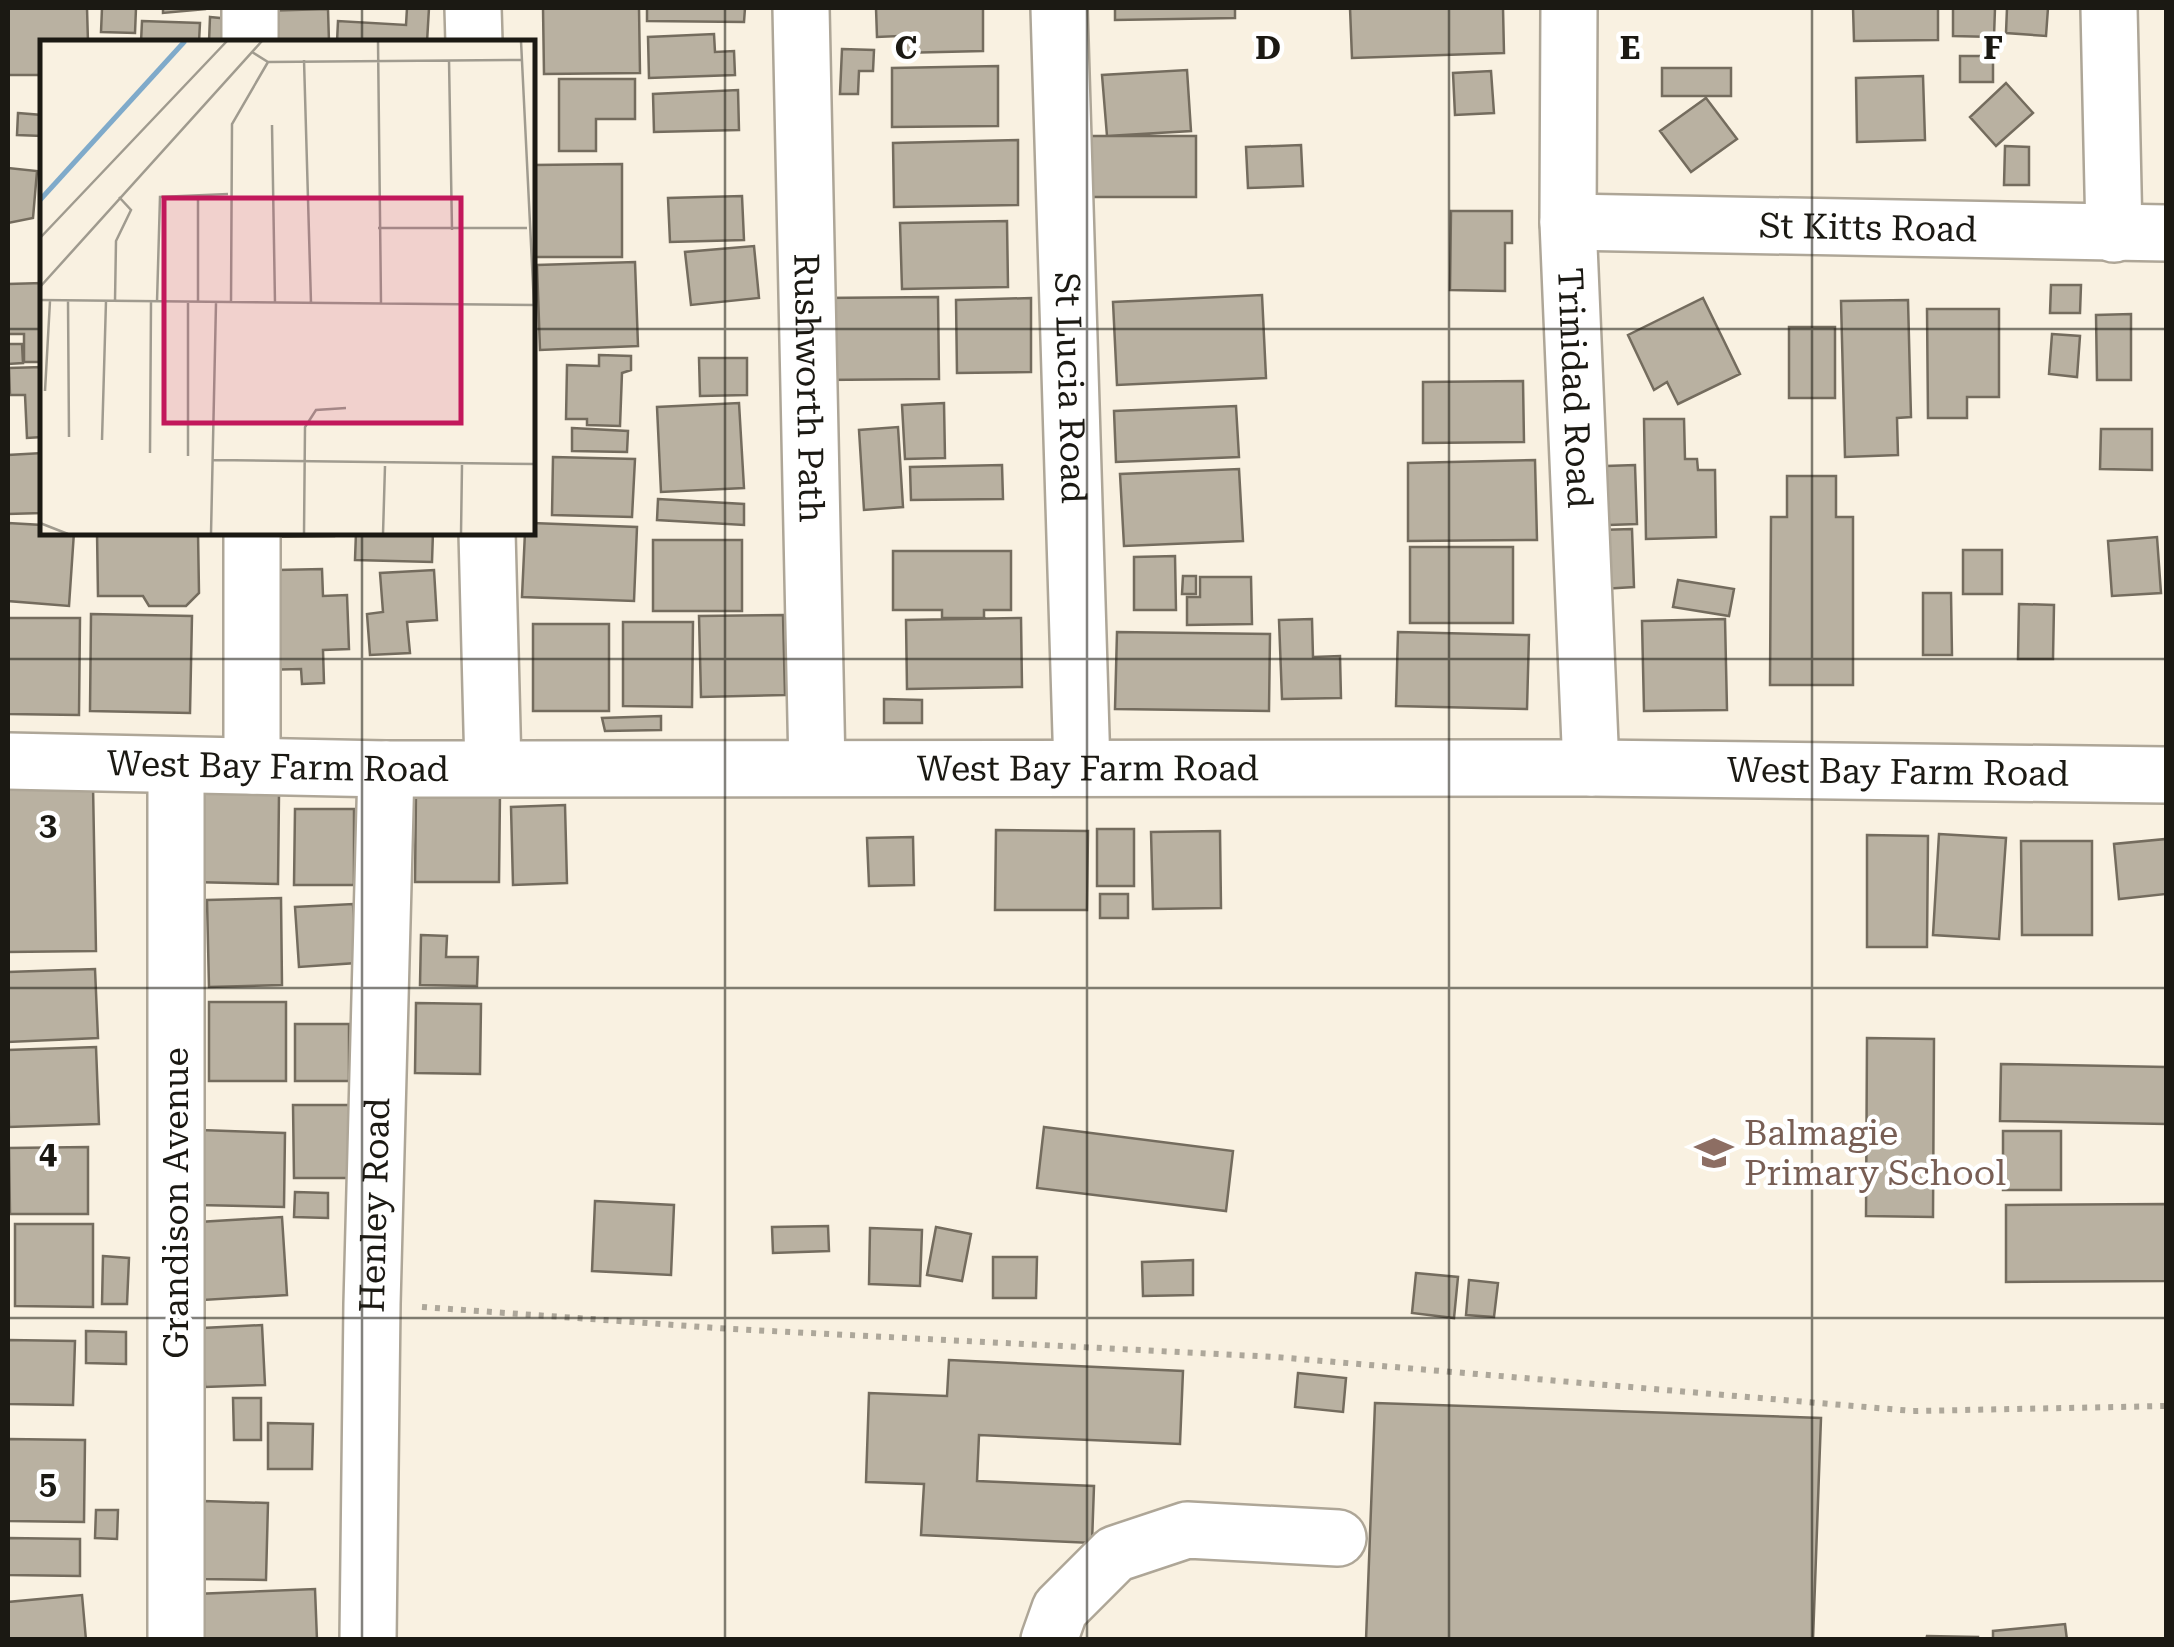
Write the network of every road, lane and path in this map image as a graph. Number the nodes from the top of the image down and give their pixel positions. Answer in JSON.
{"nodes":[{"id":1,"x":250,"y":8,"type":"edge"},
{"id":2,"x":474,"y":8,"type":"edge"},
{"id":3,"x":801,"y":8,"type":"edge"},
{"id":4,"x":1059,"y":8,"type":"edge"},
{"id":5,"x":1569,"y":8,"type":"edge"},
{"id":6,"x":2109,"y":8,"type":"edge"},
{"id":7,"x":250,"y":40,"type":"edge"},
{"id":8,"x":474,"y":40,"type":"edge"},
{"id":9,"x":1568,"y":222,"type":"junction"},
{"id":10,"x":2140,"y":233,"type":"edge"},
{"id":11,"x":252,"y":535,"type":"edge"},
{"id":12,"x":487,"y":535,"type":"edge"},
{"id":13,"x":8,"y":761,"type":"edge"},
{"id":14,"x":176,"y":766,"type":"junction"},
{"id":15,"x":252,"y":766,"type":"junction"},
{"id":16,"x":493,"y":768,"type":"junction"},
{"id":17,"x":816,"y":768,"type":"junction"},
{"id":18,"x":1082,"y":768,"type":"junction"},
{"id":19,"x":1591,"y":768,"type":"junction"},
{"id":20,"x":386,"y":769,"type":"junction"},
{"id":21,"x":2166,"y":776,"type":"edge"},
{"id":22,"x":372,"y":1304,"type":"junction"},
{"id":23,"x":2166,"y":1406,"type":"edge"},
{"id":24,"x":1338,"y":1538,"type":"dead end"},
{"id":25,"x":176,"y":1640,"type":"edge"},
{"id":26,"x":368,"y":1640,"type":"edge"},
{"id":27,"x":1049,"y":1640,"type":"edge"}],
"edges":[{"from":1,"to":7,"type":"street"},
{"from":2,"to":8,"type":"street"},
{"from":3,"to":17,"type":"street","name":"Rushworth Path"},
{"from":4,"to":18,"type":"street","name":"St Lucia Road"},
{"from":5,"to":9,"type":"street","name":"Trinidad Road"},
{"from":6,"to":10,"type":"street"},
{"from":9,"to":10,"type":"street","name":"St Kitts Road"},
{"from":9,"to":19,"type":"street","name":"Trinidad Road"},
{"from":11,"to":15,"type":"street"},
{"from":12,"to":16,"type":"street"},
{"from":13,"to":14,"type":"street","name":"West Bay Farm Road"},
{"from":14,"to":15,"type":"street","name":"West Bay Farm Road"},
{"from":14,"to":25,"type":"street","name":"Grandison Avenue"},
{"from":15,"to":20,"type":"street","name":"West Bay Farm Road"},
{"from":16,"to":17,"type":"street","name":"West Bay Farm Road"},
{"from":16,"to":20,"type":"street","name":"West Bay Farm Road"},
{"from":17,"to":18,"type":"street","name":"West Bay Farm Road"},
{"from":18,"to":19,"type":"street","name":"West Bay Farm Road"},
{"from":19,"to":21,"type":"street","name":"West Bay Farm Road"},
{"from":20,"to":22,"type":"street","name":"Henley Road"},
{"from":22,"to":23,"type":"path"},
{"from":22,"to":26,"type":"street","name":"Henley Road"},
{"from":24,"to":27,"type":"street"}]}
